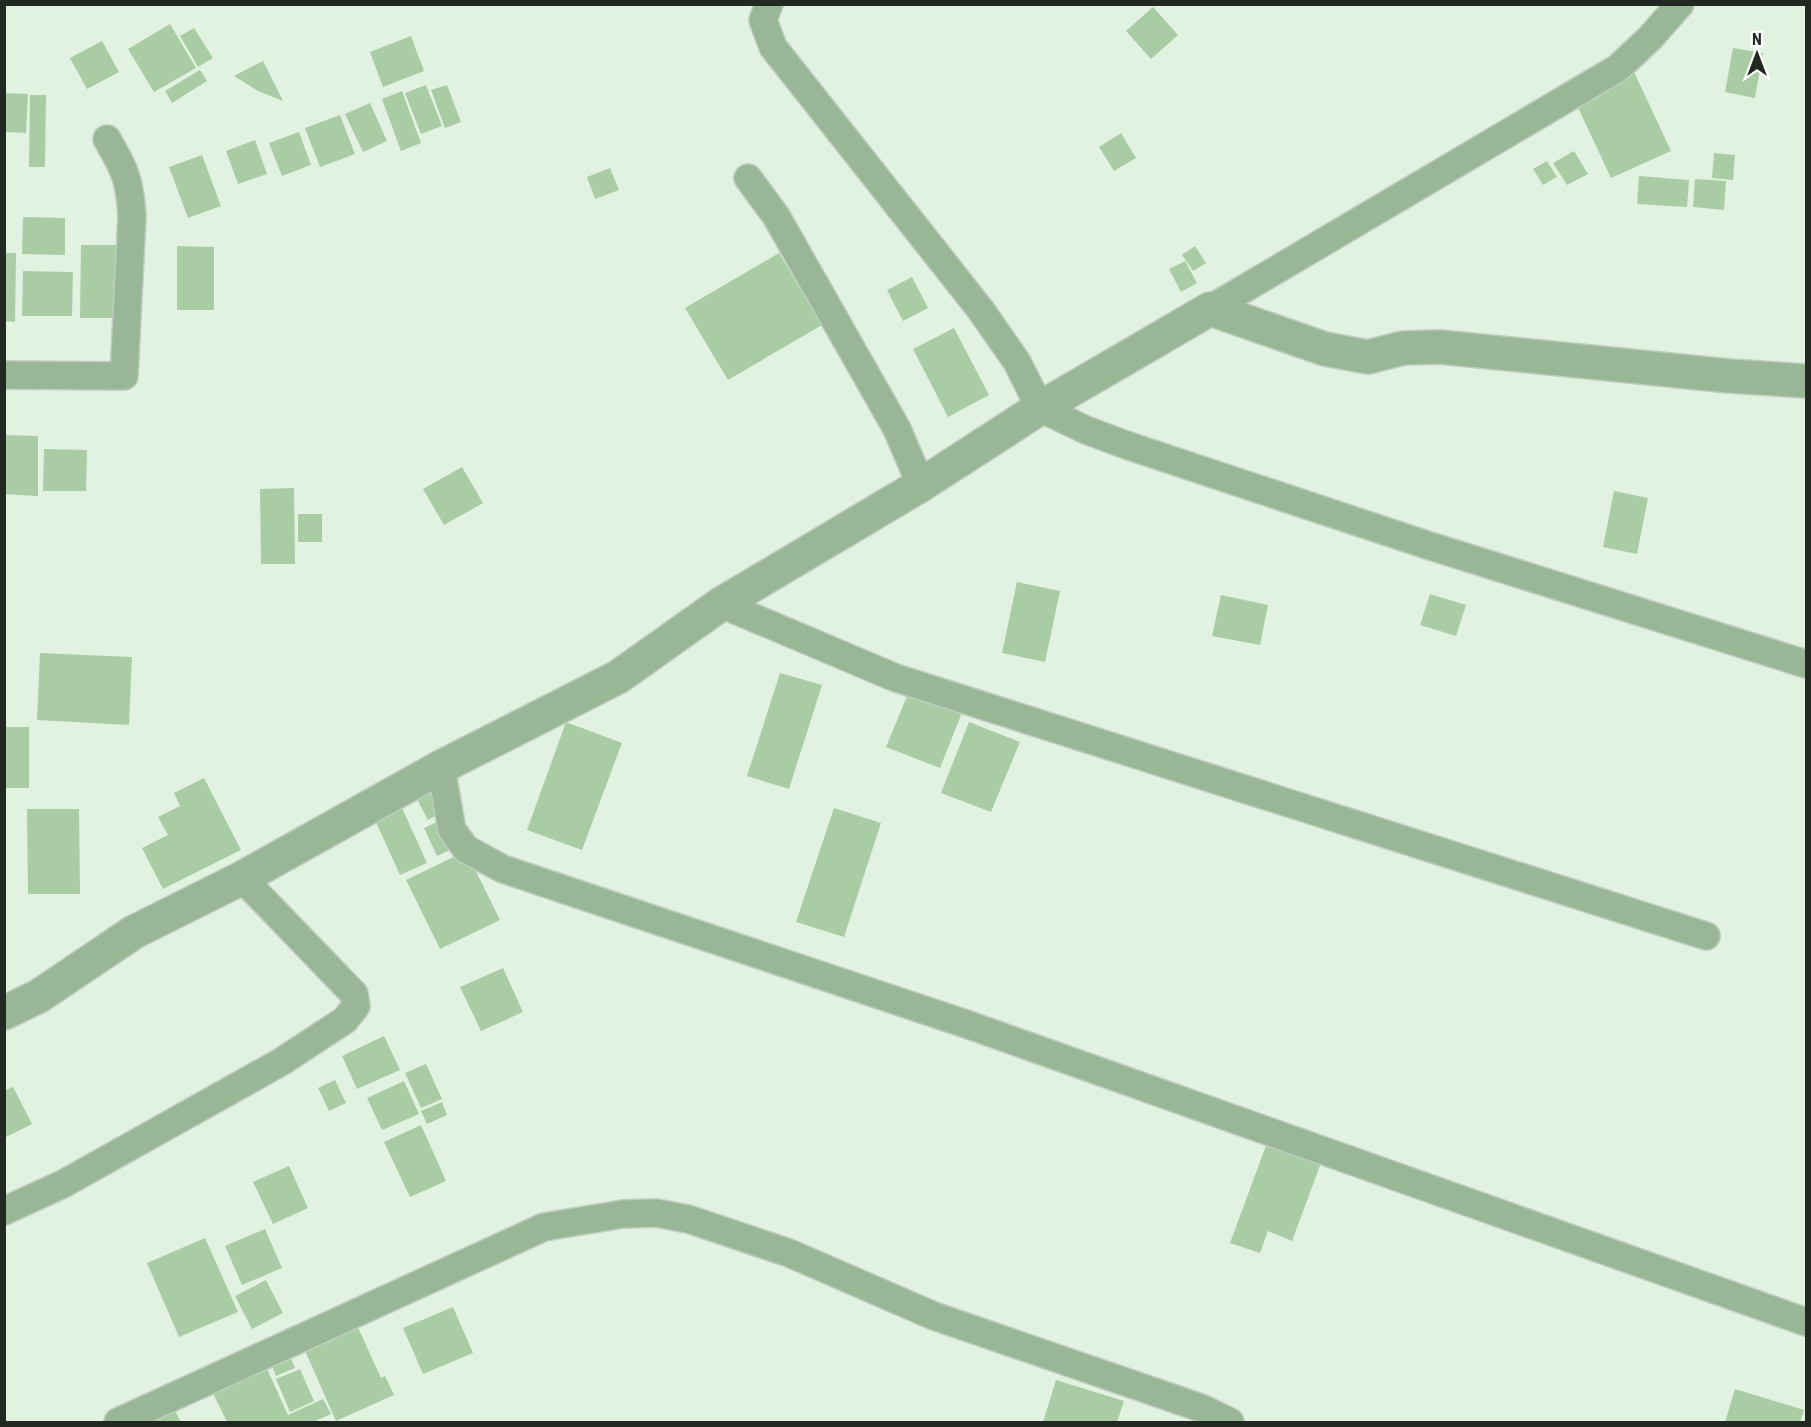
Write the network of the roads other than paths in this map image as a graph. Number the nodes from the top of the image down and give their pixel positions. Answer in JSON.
{"nodes":[{"id":1,"x":769,"y":4,"type":"edge"},
{"id":2,"x":1680,"y":4,"type":"edge"},
{"id":3,"x":107,"y":139,"type":"dead end"},
{"id":4,"x":748,"y":178,"type":"dead end"},
{"id":5,"x":1210,"y":309,"type":"junction"},
{"id":6,"x":4,"y":375,"type":"edge"},
{"id":7,"x":1806,"y":381,"type":"edge"},
{"id":8,"x":1040,"y":408,"type":"junction"},
{"id":9,"x":921,"y":485,"type":"junction"},
{"id":10,"x":721,"y":604,"type":"junction"},
{"id":11,"x":1806,"y":663,"type":"edge"},
{"id":12,"x":441,"y":767,"type":"junction"},
{"id":13,"x":242,"y":878,"type":"junction"},
{"id":14,"x":1706,"y":936,"type":"dead end"},
{"id":15,"x":4,"y":1013,"type":"edge"},
{"id":16,"x":4,"y":1211,"type":"edge"},
{"id":17,"x":1806,"y":1322,"type":"edge"},
{"id":18,"x":118,"y":1422,"type":"edge"},
{"id":19,"x":1230,"y":1422,"type":"edge"}],
"edges":[{"from":1,"to":8,"type":"street"},
{"from":2,"to":5,"type":"street"},
{"from":3,"to":6,"type":"street"},
{"from":4,"to":9,"type":"street"},
{"from":5,"to":7,"type":"street"},
{"from":5,"to":8,"type":"street"},
{"from":8,"to":9,"type":"street"},
{"from":8,"to":11,"type":"street"},
{"from":9,"to":10,"type":"street"},
{"from":10,"to":12,"type":"street"},
{"from":10,"to":14,"type":"street"},
{"from":12,"to":13,"type":"street"},
{"from":12,"to":17,"type":"street"},
{"from":13,"to":15,"type":"street"},
{"from":13,"to":16,"type":"street"},
{"from":18,"to":19,"type":"street"}]}
